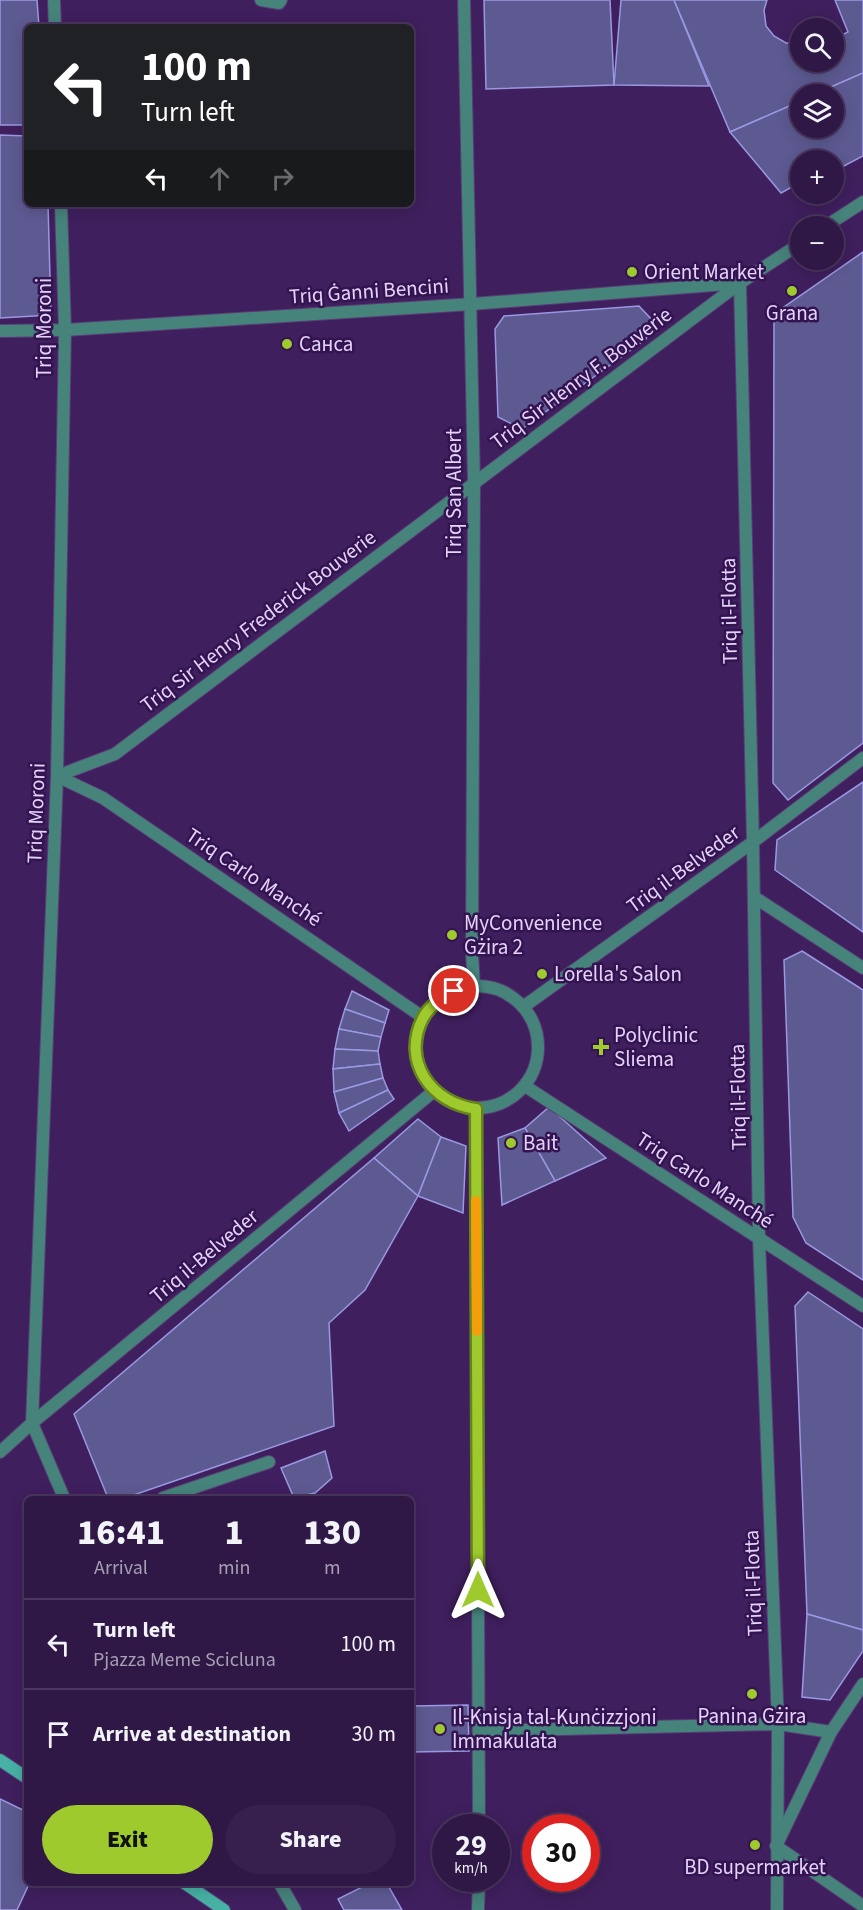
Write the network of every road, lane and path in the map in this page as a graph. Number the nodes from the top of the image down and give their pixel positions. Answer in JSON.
{"nodes":[{"id":1,"x":54,"y":0,"type":"edge"},
{"id":2,"x":261,"y":0,"type":"edge"},
{"id":3,"x":280,"y":0,"type":"edge"},
{"id":4,"x":464,"y":0,"type":"edge"},
{"id":5,"x":55,"y":24,"type":"edge"},
{"id":6,"x":863,"y":202,"type":"edge"},
{"id":7,"x":61,"y":207,"type":"edge"},
{"id":8,"x":841,"y":216,"type":"edge"},
{"id":9,"x":790,"y":250,"type":"edge"},
{"id":10,"x":740,"y":283,"type":"junction"},
{"id":11,"x":471,"y":304,"type":"junction"},
{"id":12,"x":65,"y":330,"type":"junction"},
{"id":13,"x":0,"y":331,"type":"edge"},
{"id":14,"x":474,"y":483,"type":"junction"},
{"id":15,"x":863,"y":759,"type":"edge"},
{"id":16,"x":57,"y":776,"type":"junction"},
{"id":17,"x":753,"y":842,"type":"junction"},
{"id":18,"x":754,"y":897,"type":"junction"},
{"id":19,"x":863,"y":968,"type":"edge"},
{"id":20,"x":474,"y":986,"type":"junction"},
{"id":21,"x":524,"y":1007,"type":"junction"},
{"id":22,"x":424,"y":1018,"type":"junction"},
{"id":23,"x":525,"y":1086,"type":"junction"},
{"id":24,"x":434,"y":1091,"type":"junction"},
{"id":25,"x":476,"y":1109,"type":"junction"},
{"id":26,"x":759,"y":1239,"type":"junction"},
{"id":27,"x":863,"y":1306,"type":"edge"},
{"id":28,"x":32,"y":1423,"type":"junction"},
{"id":29,"x":0,"y":1452,"type":"edge"},
{"id":30,"x":269,"y":1462,"type":"dead end"},
{"id":31,"x":63,"y":1496,"type":"edge"},
{"id":32,"x":169,"y":1496,"type":"edge"},
{"id":33,"x":863,"y":1684,"type":"edge"},
{"id":34,"x":778,"y":1724,"type":"junction"},
{"id":35,"x":479,"y":1731,"type":"junction"},
{"id":36,"x":831,"y":1732,"type":"junction"},
{"id":37,"x":0,"y":1760,"type":"edge"},
{"id":38,"x":24,"y":1776,"type":"edge"},
{"id":39,"x":479,"y":1814,"type":"edge"},
{"id":40,"x":776,"y":1846,"type":"junction"},
{"id":41,"x":189,"y":1886,"type":"edge"},
{"id":42,"x":281,"y":1886,"type":"edge"},
{"id":43,"x":478,"y":1892,"type":"edge"},
{"id":44,"x":863,"y":1906,"type":"edge"},
{"id":45,"x":224,"y":1910,"type":"edge"},
{"id":46,"x":295,"y":1910,"type":"edge"},
{"id":47,"x":478,"y":1910,"type":"edge"},
{"id":48,"x":777,"y":1910,"type":"edge"}],
"edges":[{"from":1,"to":5,"type":"street"},
{"from":2,"to":3,"type":"street"},
{"from":4,"to":11,"type":"street","name":"Triq San Albert"},
{"from":6,"to":8,"type":"street"},
{"from":7,"to":12,"type":"street","name":"Triq Moroni"},
{"from":9,"to":10,"type":"street","name":"Triq Sir Henry F. Bouverie"},
{"from":10,"to":11,"type":"street","name":"Triq Ġanni Bencini"},
{"from":10,"to":14,"type":"street","name":"Triq Sir Henry F. Bouverie"},
{"from":10,"to":17,"type":"street","name":"Triq il-Flotta"},
{"from":11,"to":12,"type":"street","name":"Triq Ġanni Bencini"},
{"from":11,"to":14,"type":"street","name":"Triq San Albert"},
{"from":12,"to":13,"type":"street","name":"Triq Ġanni Bencini"},
{"from":12,"to":16,"type":"street","name":"Triq Moroni"},
{"from":14,"to":16,"type":"street","name":"Triq Sir Henry Frederick Bouverie"},
{"from":14,"to":20,"type":"street","name":"Triq San Albert"},
{"from":15,"to":17,"type":"street","name":"Triq il-Belveder"},
{"from":16,"to":22,"type":"street","name":"Triq Carlo Manché"},
{"from":16,"to":28,"type":"street","name":"Triq Moroni"},
{"from":17,"to":18,"type":"street","name":"Triq il-Flotta"},
{"from":17,"to":21,"type":"street","name":"Triq il-Belveder"},
{"from":18,"to":19,"type":"street"},
{"from":18,"to":26,"type":"street","name":"Triq il-Flotta"},
{"from":20,"to":21,"type":"street"},
{"from":20,"to":22,"type":"street"},
{"from":21,"to":23,"type":"street"},
{"from":22,"to":24,"type":"street"},
{"from":23,"to":25,"type":"street"},
{"from":23,"to":26,"type":"street","name":"Triq Carlo Manché"},
{"from":24,"to":25,"type":"street"},
{"from":24,"to":28,"type":"street","name":"Triq il-Belveder"},
{"from":25,"to":35,"type":"street"},
{"from":26,"to":27,"type":"street","name":"Triq Carlo Manché"},
{"from":26,"to":34,"type":"street","name":"Triq il-Flotta"},
{"from":28,"to":29,"type":"street","name":"Triq il-Belveder"},
{"from":28,"to":31,"type":"street"},
{"from":30,"to":32,"type":"street"},
{"from":33,"to":36,"type":"street"},
{"from":34,"to":35,"type":"street"},
{"from":34,"to":36,"type":"street"},
{"from":34,"to":40,"type":"street","name":"Triq il-Flotta"},
{"from":35,"to":39,"type":"street"},
{"from":36,"to":40,"type":"street"},
{"from":37,"to":38,"type":"main road"},
{"from":40,"to":44,"type":"street"},
{"from":40,"to":48,"type":"street","name":"Triq il-Flotta"},
{"from":41,"to":45,"type":"main road"},
{"from":42,"to":46,"type":"street"},
{"from":43,"to":47,"type":"street"}]}
